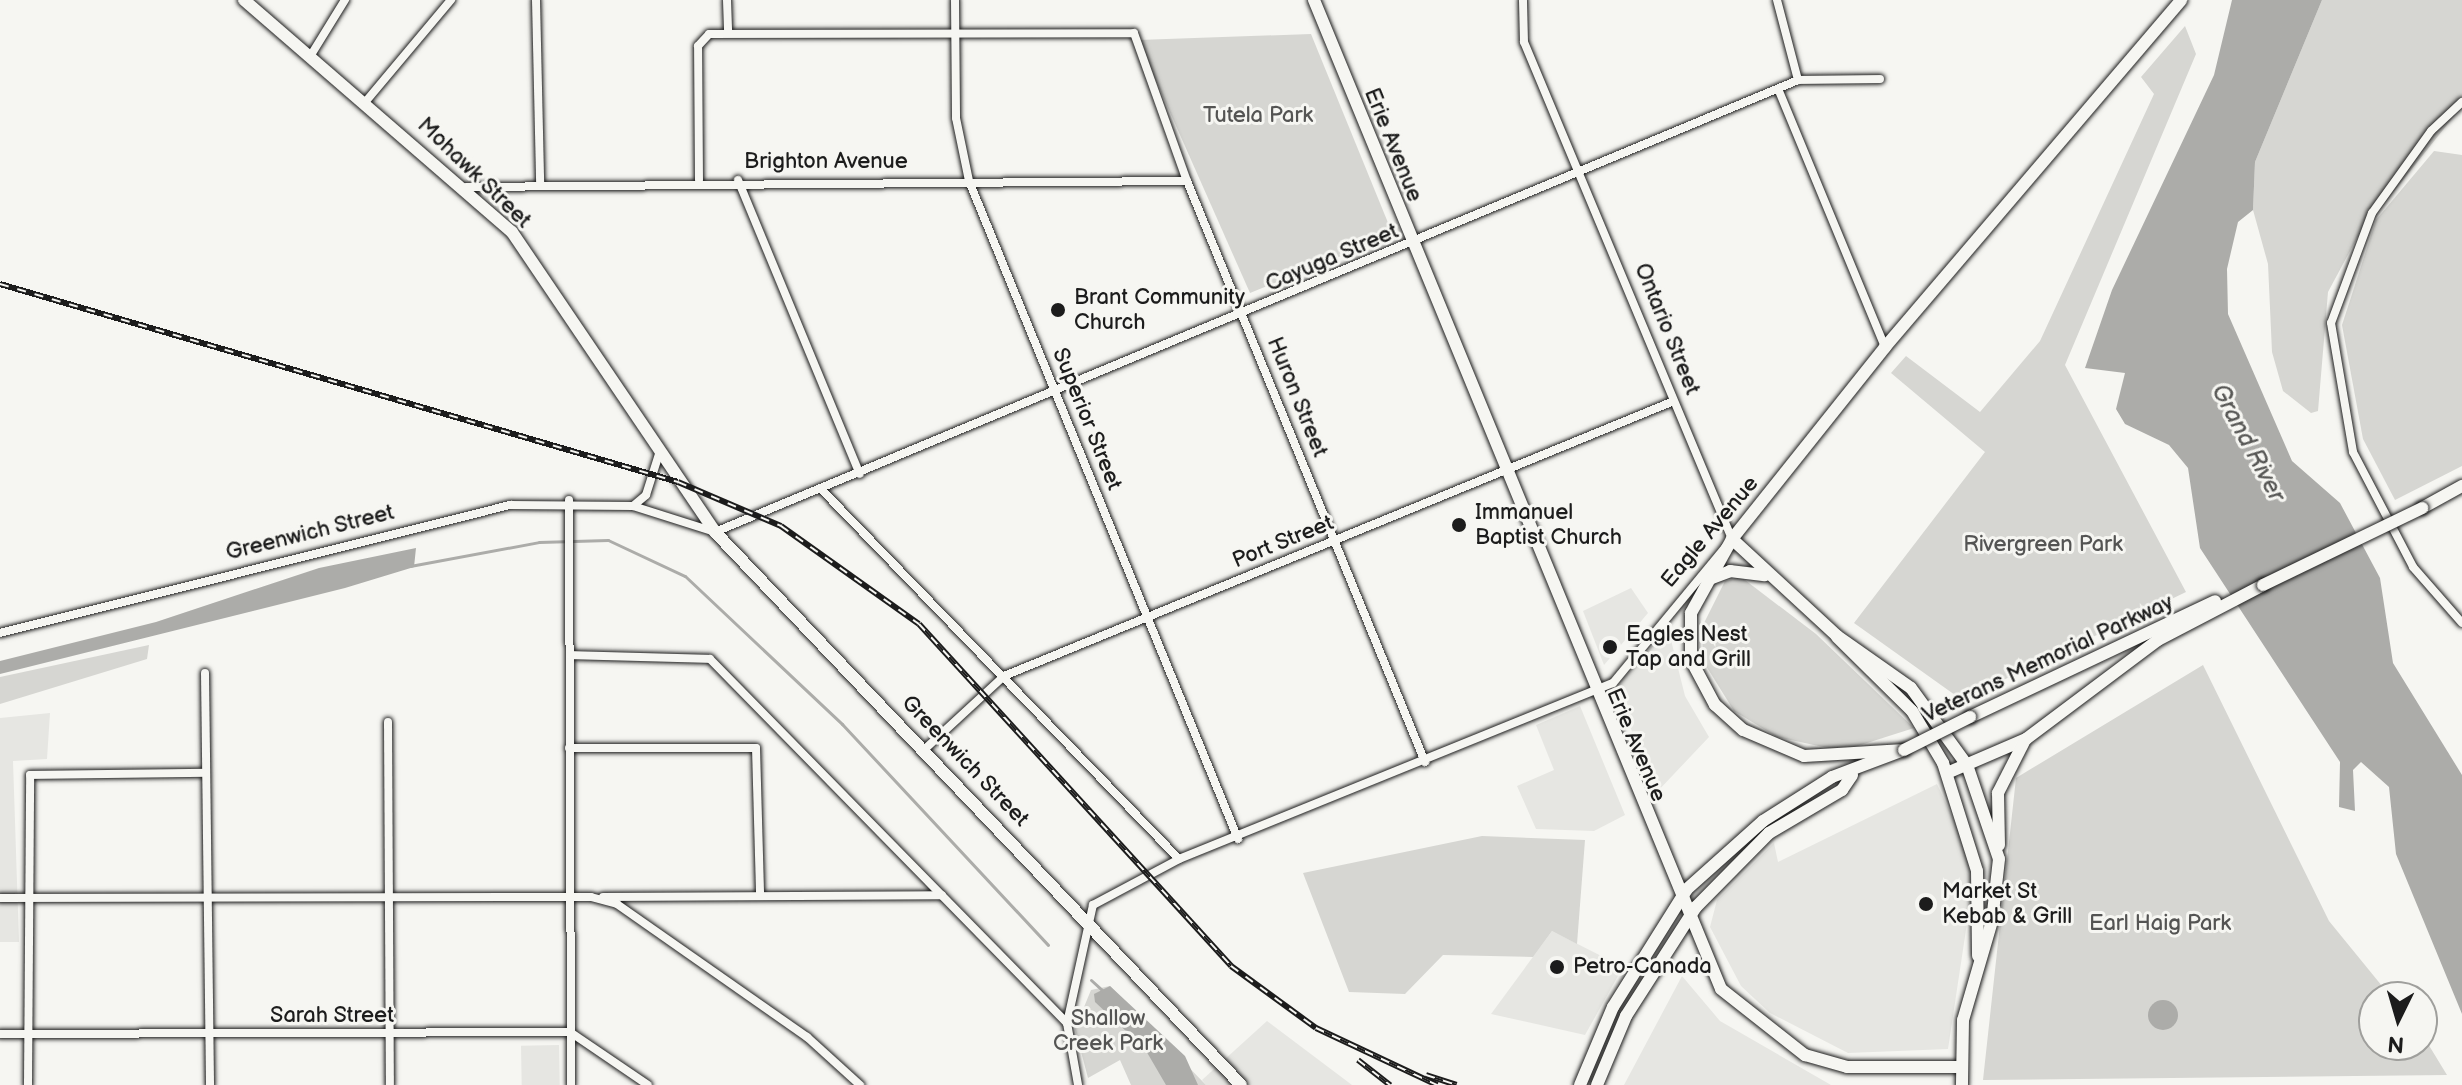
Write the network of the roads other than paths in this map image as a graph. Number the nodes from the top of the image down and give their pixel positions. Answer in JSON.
{"nodes":[{"id":1,"x":244,"y":0,"type":"edge"},
{"id":2,"x":345,"y":0,"type":"edge"},
{"id":3,"x":451,"y":0,"type":"edge"},
{"id":4,"x":536,"y":0,"type":"edge"},
{"id":5,"x":727,"y":0,"type":"edge"},
{"id":6,"x":955,"y":0,"type":"edge"},
{"id":7,"x":1314,"y":0,"type":"edge"},
{"id":8,"x":1523,"y":0,"type":"edge"},
{"id":9,"x":1777,"y":0,"type":"edge"},
{"id":10,"x":2181,"y":0,"type":"edge"},
{"id":11,"x":954,"y":31,"type":"junction"},
{"id":12,"x":728,"y":32,"type":"junction"},
{"id":13,"x":311,"y":55,"type":"junction"},
{"id":14,"x":1880,"y":79,"type":"dead end"},
{"id":15,"x":1798,"y":80,"type":"junction"},
{"id":16,"x":1779,"y":91,"type":"junction"},
{"id":17,"x":367,"y":100,"type":"junction"},
{"id":18,"x":2462,"y":102,"type":"edge"},
{"id":19,"x":1582,"y":174,"type":"junction"},
{"id":20,"x":699,"y":180,"type":"junction"},
{"id":21,"x":738,"y":180,"type":"junction"},
{"id":22,"x":969,"y":181,"type":"junction"},
{"id":23,"x":1187,"y":181,"type":"junction"},
{"id":24,"x":540,"y":182,"type":"junction"},
{"id":25,"x":466,"y":187,"type":"junction"},
{"id":26,"x":1411,"y":245,"type":"junction"},
{"id":27,"x":1244,"y":314,"type":"junction"},
{"id":28,"x":1885,"y":347,"type":"junction"},
{"id":29,"x":1056,"y":390,"type":"junction"},
{"id":30,"x":1674,"y":401,"type":"junction"},
{"id":31,"x":659,"y":454,"type":"junction"},
{"id":32,"x":1504,"y":472,"type":"junction"},
{"id":33,"x":860,"y":474,"type":"junction"},
{"id":34,"x":2462,"y":486,"type":"edge"},
{"id":35,"x":822,"y":490,"type":"junction"},
{"id":36,"x":569,"y":500,"type":"junction"},
{"id":37,"x":633,"y":506,"type":"junction"},
{"id":38,"x":715,"y":532,"type":"junction"},
{"id":39,"x":1732,"y":539,"type":"junction"},
{"id":40,"x":1335,"y":541,"type":"junction"},
{"id":41,"x":1765,"y":575,"type":"junction"},
{"id":42,"x":1704,"y":581,"type":"junction"},
{"id":43,"x":1148,"y":617,"type":"junction"},
{"id":44,"x":2462,"y":623,"type":"edge"},
{"id":45,"x":0,"y":633,"type":"edge"},
{"id":46,"x":2156,"y":635,"type":"junction"},
{"id":47,"x":1837,"y":636,"type":"junction"},
{"id":48,"x":571,"y":655,"type":"junction"},
{"id":49,"x":205,"y":673,"type":"dead end"},
{"id":50,"x":1004,"y":676,"type":"junction"},
{"id":51,"x":1593,"y":693,"type":"junction"},
{"id":52,"x":388,"y":722,"type":"dead end"},
{"id":53,"x":2026,"y":739,"type":"junction"},
{"id":54,"x":569,"y":748,"type":"junction"},
{"id":55,"x":926,"y":748,"type":"junction"},
{"id":56,"x":1904,"y":750,"type":"junction"},
{"id":57,"x":1425,"y":762,"type":"junction"},
{"id":58,"x":1967,"y":765,"type":"junction"},
{"id":59,"x":205,"y":773,"type":"junction"},
{"id":60,"x":1947,"y":773,"type":"junction"},
{"id":61,"x":1852,"y":775,"type":"junction"},
{"id":62,"x":1238,"y":839,"type":"junction"},
{"id":63,"x":1179,"y":859,"type":"junction"},
{"id":64,"x":1999,"y":859,"type":"junction"},
{"id":65,"x":760,"y":895,"type":"junction"},
{"id":66,"x":942,"y":895,"type":"junction"},
{"id":67,"x":570,"y":896,"type":"junction"},
{"id":68,"x":27,"y":897,"type":"junction"},
{"id":69,"x":591,"y":897,"type":"junction"},
{"id":70,"x":0,"y":898,"type":"edge"},
{"id":71,"x":206,"y":898,"type":"junction"},
{"id":72,"x":387,"y":898,"type":"junction"},
{"id":73,"x":1679,"y":900,"type":"junction"},
{"id":74,"x":1086,"y":917,"type":"junction"},
{"id":75,"x":1687,"y":919,"type":"junction"},
{"id":76,"x":1978,"y":967,"type":"junction"},
{"id":77,"x":1067,"y":1023,"type":"junction"},
{"id":78,"x":570,"y":1032,"type":"junction"},
{"id":79,"x":390,"y":1033,"type":"junction"},
{"id":80,"x":0,"y":1034,"type":"edge"},
{"id":81,"x":28,"y":1034,"type":"junction"},
{"id":82,"x":209,"y":1034,"type":"junction"},
{"id":83,"x":1962,"y":1067,"type":"junction"},
{"id":84,"x":28,"y":1085,"type":"edge"},
{"id":85,"x":210,"y":1085,"type":"edge"},
{"id":86,"x":390,"y":1085,"type":"edge"},
{"id":87,"x":571,"y":1085,"type":"edge"},
{"id":88,"x":648,"y":1085,"type":"edge"},
{"id":89,"x":860,"y":1085,"type":"edge"},
{"id":90,"x":1078,"y":1085,"type":"edge"},
{"id":91,"x":1241,"y":1085,"type":"edge"},
{"id":92,"x":1580,"y":1085,"type":"edge"},
{"id":93,"x":1597,"y":1085,"type":"edge"},
{"id":94,"x":1962,"y":1085,"type":"edge"}],
"edges":[{"from":1,"to":13,"type":"street","name":"Mohawk Street"},
{"from":2,"to":13,"type":"street"},
{"from":3,"to":17,"type":"street"},
{"from":4,"to":24,"type":"street"},
{"from":5,"to":12,"type":"street"},
{"from":6,"to":11,"type":"street","name":"Superior Street"},
{"from":7,"to":26,"type":"street","name":"Erie Avenue"},
{"from":8,"to":19,"type":"street","name":"Ontario Street"},
{"from":9,"to":15,"type":"street"},
{"from":10,"to":28,"type":"street","name":"Eagle Avenue"},
{"from":11,"to":12,"type":"street"},
{"from":11,"to":22,"type":"street","name":"Superior Street"},
{"from":11,"to":23,"type":"street","name":"Huron Street"},
{"from":12,"to":20,"type":"street"},
{"from":13,"to":17,"type":"street","name":"Mohawk Street"},
{"from":14,"to":15,"type":"street","name":"Cayuga Street"},
{"from":15,"to":16,"type":"street","name":"Cayuga Street"},
{"from":16,"to":19,"type":"street","name":"Cayuga Street"},
{"from":16,"to":28,"type":"street"},
{"from":17,"to":25,"type":"street","name":"Mohawk Street"},
{"from":18,"to":44,"type":"street"},
{"from":19,"to":26,"type":"street","name":"Cayuga Street"},
{"from":19,"to":30,"type":"street","name":"Ontario Street"},
{"from":20,"to":21,"type":"street","name":"Brighton Avenue"},
{"from":20,"to":24,"type":"street","name":"Brighton Avenue"},
{"from":21,"to":22,"type":"street","name":"Brighton Avenue"},
{"from":21,"to":33,"type":"street"},
{"from":22,"to":23,"type":"street","name":"Brighton Avenue"},
{"from":22,"to":29,"type":"street","name":"Superior Street"},
{"from":23,"to":27,"type":"street","name":"Huron Street"},
{"from":24,"to":25,"type":"street","name":"Brighton Avenue"},
{"from":25,"to":31,"type":"street","name":"Mohawk Street"},
{"from":26,"to":27,"type":"street","name":"Cayuga Street"},
{"from":26,"to":32,"type":"street","name":"Erie Avenue"},
{"from":27,"to":29,"type":"street","name":"Cayuga Street"},
{"from":27,"to":40,"type":"street","name":"Huron Street"},
{"from":28,"to":39,"type":"street","name":"Eagle Avenue"},
{"from":29,"to":33,"type":"street","name":"Cayuga Street"},
{"from":29,"to":43,"type":"street","name":"Superior Street"},
{"from":30,"to":32,"type":"street","name":"Port Street"},
{"from":30,"to":39,"type":"street","name":"Ontario Street"},
{"from":31,"to":37,"type":"street"},
{"from":31,"to":38,"type":"street","name":"Mohawk Street"},
{"from":32,"to":40,"type":"street","name":"Port Street"},
{"from":32,"to":51,"type":"street","name":"Erie Avenue"},
{"from":33,"to":35,"type":"street","name":"Cayuga Street"},
{"from":34,"to":46,"type":"street","name":"Veterans Memorial Parkway","bridge":true},
{"from":35,"to":38,"type":"street","name":"Cayuga Street"},
{"from":35,"to":50,"type":"street"},
{"from":36,"to":37,"type":"street","name":"Greenwich Street"},
{"from":36,"to":45,"type":"street","name":"Greenwich Street"},
{"from":36,"to":48,"type":"street"},
{"from":37,"to":38,"type":"street","name":"Greenwich Street"},
{"from":38,"to":55,"type":"street","name":"Greenwich Street"},
{"from":39,"to":41,"type":"street","name":"Ontario Street"},
{"from":39,"to":42,"type":"street"},
{"from":39,"to":51,"type":"street","name":"Eagle Avenue"},
{"from":40,"to":43,"type":"street","name":"Port Street"},
{"from":40,"to":57,"type":"street","name":"Huron Street"},
{"from":41,"to":42,"type":"street"},
{"from":41,"to":47,"type":"street","name":"Ontario Street"},
{"from":42,"to":56,"type":"street"},
{"from":43,"to":50,"type":"street","name":"Port Street"},
{"from":43,"to":62,"type":"street","name":"Superior Street"},
{"from":46,"to":53,"type":"street"},
{"from":46,"to":56,"type":"street","name":"Veterans Memorial Parkway","bridge":true},
{"from":47,"to":58,"type":"street"},
{"from":47,"to":60,"type":"street"},
{"from":48,"to":54,"type":"street"},
{"from":48,"to":66,"type":"street"},
{"from":49,"to":59,"type":"street"},
{"from":50,"to":55,"type":"street","name":"Port Street"},
{"from":50,"to":63,"type":"street"},
{"from":51,"to":57,"type":"street","name":"Eagle Avenue"},
{"from":51,"to":73,"type":"street","name":"Erie Avenue"},
{"from":52,"to":72,"type":"street"},
{"from":53,"to":58,"type":"street"},
{"from":53,"to":64,"type":"street"},
{"from":54,"to":65,"type":"street"},
{"from":54,"to":67,"type":"street"},
{"from":55,"to":74,"type":"street","name":"Greenwich Street"},
{"from":56,"to":61,"type":"street","name":"Veterans Memorial Parkway"},
{"from":57,"to":62,"type":"street","name":"Eagle Avenue"},
{"from":58,"to":60,"type":"street"},
{"from":58,"to":64,"type":"street"},
{"from":59,"to":68,"type":"street"},
{"from":59,"to":71,"type":"street"},
{"from":60,"to":76,"type":"street"},
{"from":61,"to":73,"type":"street","name":"Veterans Memorial Parkway"},
{"from":61,"to":75,"type":"street","name":"Veterans Memorial Parkway"},
{"from":62,"to":63,"type":"street","name":"Eagle Avenue"},
{"from":63,"to":74,"type":"street","name":"Eagle Avenue"},
{"from":64,"to":76,"type":"street"},
{"from":65,"to":66,"type":"street"},
{"from":65,"to":69,"type":"street"},
{"from":66,"to":77,"type":"street"},
{"from":67,"to":69,"type":"street"},
{"from":67,"to":72,"type":"street"},
{"from":67,"to":78,"type":"street"},
{"from":68,"to":70,"type":"street"},
{"from":68,"to":71,"type":"street"},
{"from":68,"to":81,"type":"street"},
{"from":69,"to":89,"type":"street"},
{"from":71,"to":72,"type":"street"},
{"from":71,"to":82,"type":"street"},
{"from":72,"to":79,"type":"street"},
{"from":73,"to":75,"type":"street","name":"Erie Avenue"},
{"from":73,"to":92,"type":"street","name":"Veterans Memorial Parkway"},
{"from":74,"to":77,"type":"street"},
{"from":74,"to":91,"type":"street","name":"Greenwich Street"},
{"from":75,"to":83,"type":"street","name":"Erie Avenue"},
{"from":75,"to":93,"type":"street","name":"Veterans Memorial Parkway"},
{"from":76,"to":83,"type":"street"},
{"from":77,"to":90,"type":"street"},
{"from":78,"to":79,"type":"street","name":"Sarah Street"},
{"from":78,"to":87,"type":"street"},
{"from":78,"to":88,"type":"street"},
{"from":79,"to":82,"type":"street","name":"Sarah Street"},
{"from":79,"to":86,"type":"street"},
{"from":80,"to":81,"type":"street","name":"Sarah Street"},
{"from":81,"to":82,"type":"street","name":"Sarah Street"},
{"from":81,"to":84,"type":"street"},
{"from":82,"to":85,"type":"street"},
{"from":83,"to":94,"type":"street"}]}
